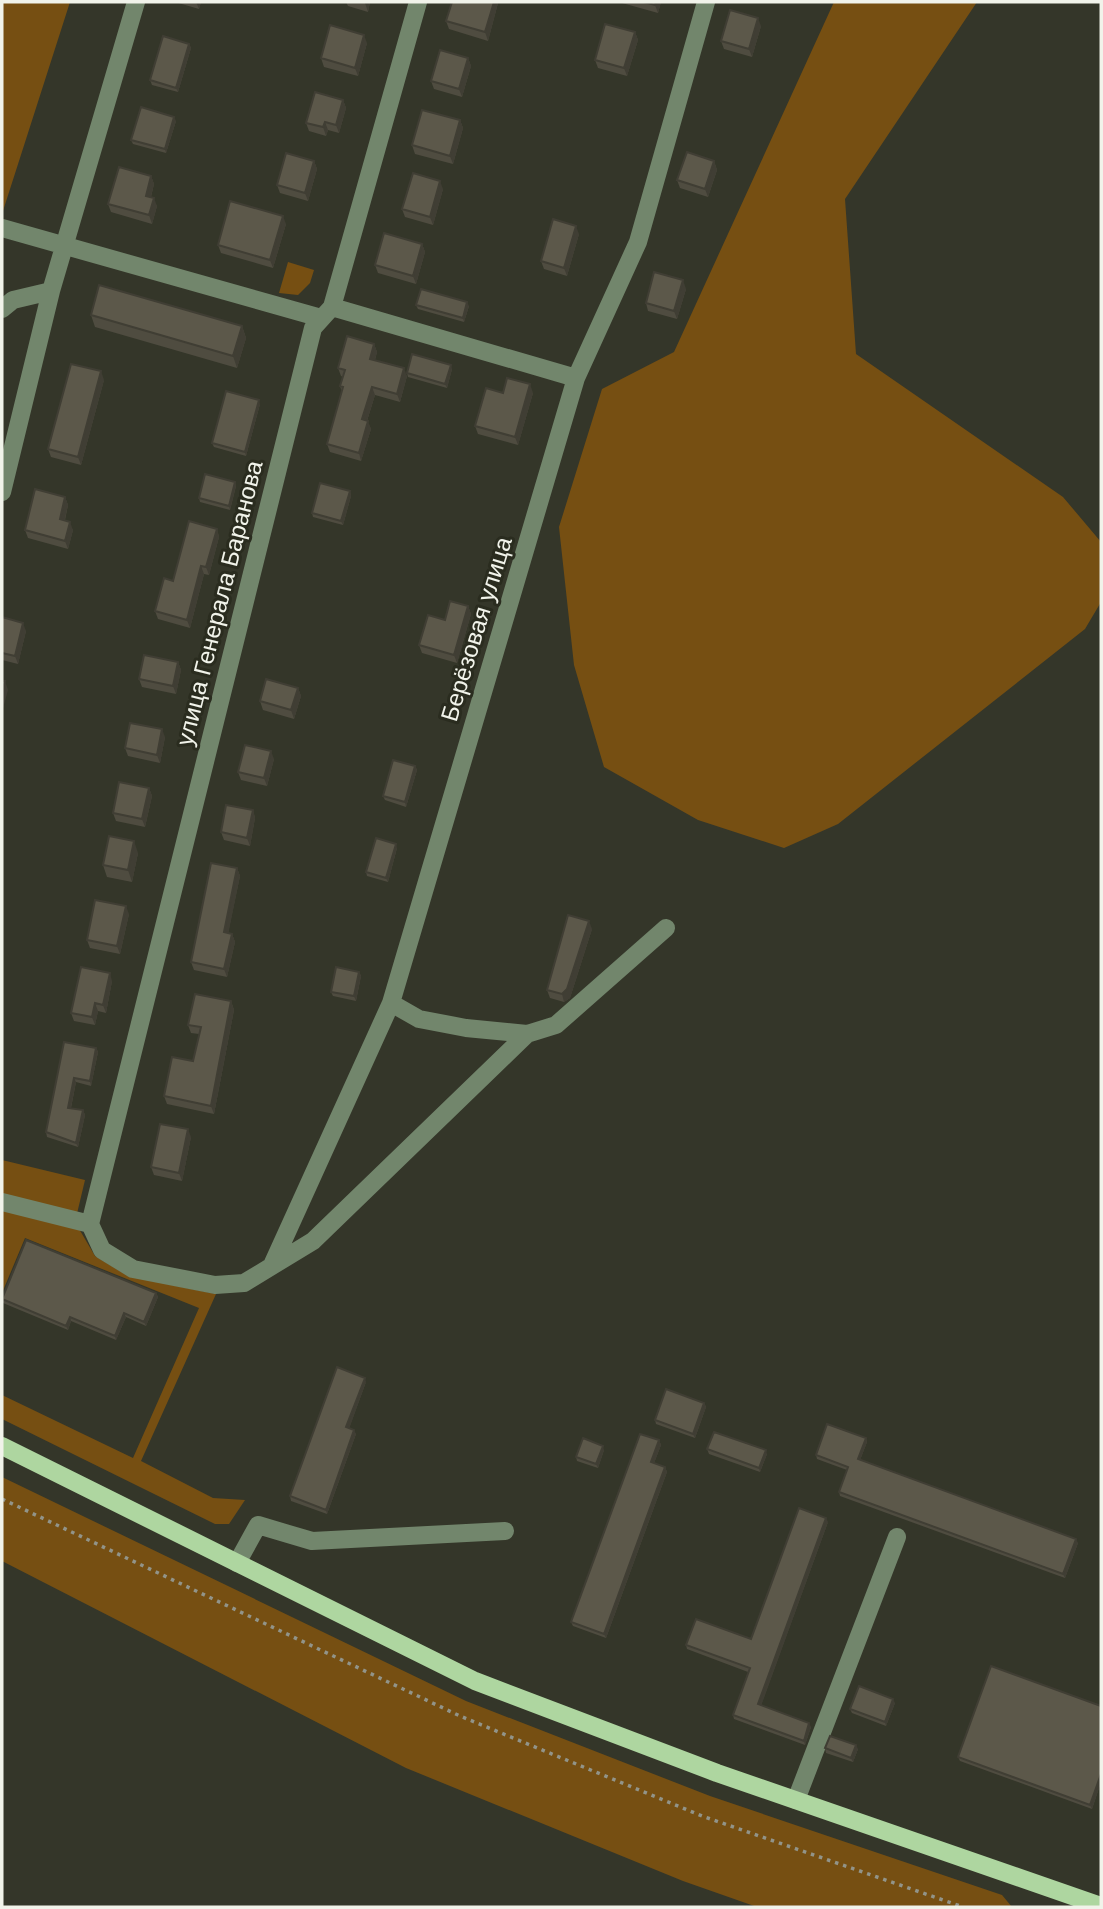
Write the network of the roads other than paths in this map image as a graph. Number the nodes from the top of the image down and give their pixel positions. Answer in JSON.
{"nodes":[{"id":1,"x":136,"y":2,"type":"edge"},
{"id":2,"x":418,"y":2,"type":"edge"},
{"id":3,"x":706,"y":2,"type":"edge"},
{"id":4,"x":2,"y":228,"type":"edge"},
{"id":5,"x":64,"y":245,"type":"junction"},
{"id":6,"x":51,"y":290,"type":"junction"},
{"id":7,"x":2,"y":309,"type":"edge"},
{"id":8,"x":326,"y":312,"type":"junction"},
{"id":9,"x":576,"y":378,"type":"junction"},
{"id":10,"x":2,"y":492,"type":"edge"},
{"id":11,"x":666,"y":928,"type":"dead end"},
{"id":12,"x":391,"y":1003,"type":"junction"},
{"id":13,"x":527,"y":1034,"type":"junction"},
{"id":14,"x":2,"y":1202,"type":"edge"},
{"id":15,"x":90,"y":1224,"type":"junction"},
{"id":16,"x":273,"y":1263,"type":"junction"},
{"id":17,"x":2,"y":1446,"type":"edge"},
{"id":18,"x":505,"y":1531,"type":"dead end"},
{"id":19,"x":897,"y":1537,"type":"dead end"},
{"id":20,"x":237,"y":1563,"type":"junction"},
{"id":21,"x":796,"y":1800,"type":"junction"},
{"id":22,"x":1101,"y":1906,"type":"edge"}],
"edges":[{"from":1,"to":5,"type":"street"},
{"from":2,"to":8,"type":"street","name":"улица Генерала Баранова"},
{"from":3,"to":9,"type":"street","name":"Берёзовая улица"},
{"from":4,"to":5,"type":"street"},
{"from":5,"to":6,"type":"street"},
{"from":5,"to":8,"type":"street"},
{"from":6,"to":7,"type":"street"},
{"from":6,"to":10,"type":"street"},
{"from":8,"to":9,"type":"street"},
{"from":8,"to":15,"type":"street","name":"улица Генерала Баранова"},
{"from":9,"to":12,"type":"street","name":"Берёзовая улица"},
{"from":11,"to":13,"type":"street"},
{"from":12,"to":13,"type":"street"},
{"from":12,"to":16,"type":"street","name":"Берёзовая улица"},
{"from":13,"to":16,"type":"street"},
{"from":14,"to":15,"type":"street"},
{"from":15,"to":16,"type":"street"},
{"from":17,"to":20,"type":"main road"},
{"from":18,"to":20,"type":"street"},
{"from":19,"to":21,"type":"street"},
{"from":20,"to":21,"type":"main road"},
{"from":21,"to":22,"type":"main road"}]}
